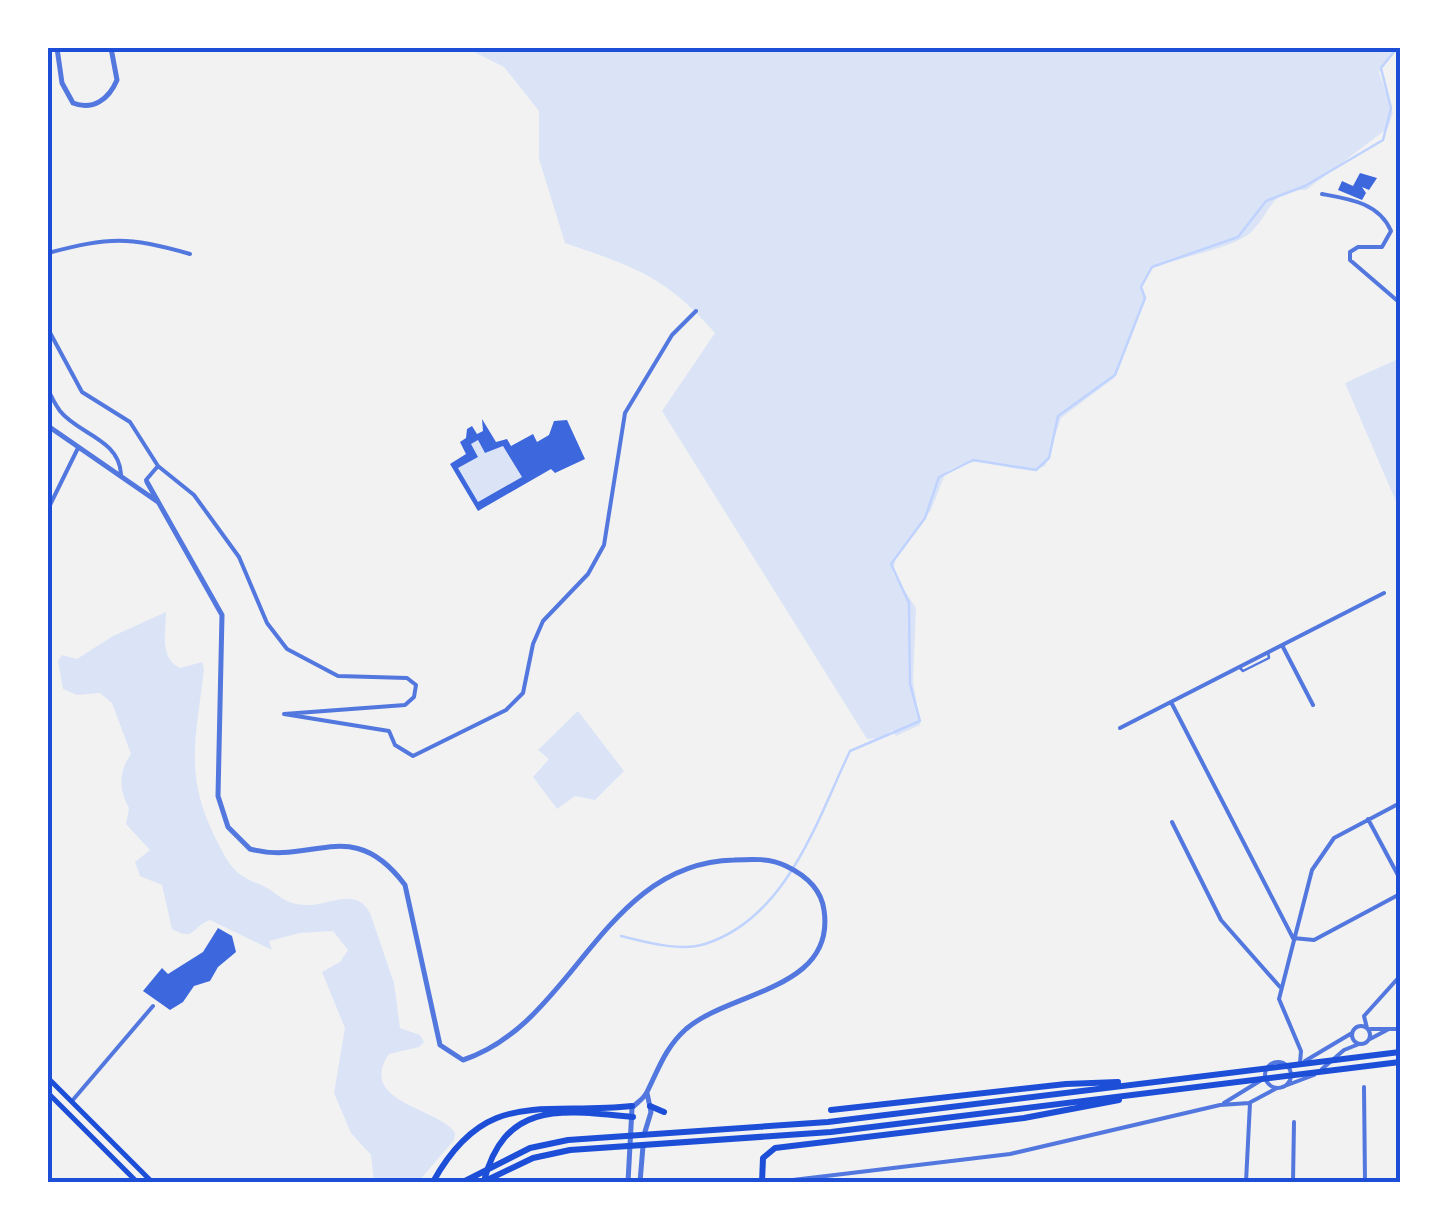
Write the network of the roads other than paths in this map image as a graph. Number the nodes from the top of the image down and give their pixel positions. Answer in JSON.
{"nodes":[{"id":1,"x":57,"y":48,"type":"edge"},
{"id":2,"x":110,"y":48,"type":"edge"},
{"id":3,"x":1322,"y":194,"type":"dead end"},
{"id":4,"x":48,"y":253,"type":"edge"},
{"id":5,"x":190,"y":254,"type":"dead end"},
{"id":6,"x":1400,"y":303,"type":"edge"},
{"id":7,"x":696,"y":311,"type":"dead end"},
{"id":8,"x":48,"y":329,"type":"edge"},
{"id":9,"x":48,"y":389,"type":"edge"},
{"id":10,"x":48,"y":426,"type":"edge"},
{"id":11,"x":78,"y":448,"type":"junction"},
{"id":12,"x":158,"y":466,"type":"junction"},
{"id":13,"x":123,"y":475,"type":"junction"},
{"id":14,"x":142,"y":482,"type":"junction"},
{"id":15,"x":160,"y":504,"type":"junction"},
{"id":16,"x":48,"y":509,"type":"edge"},
{"id":17,"x":1384,"y":593,"type":"dead end"},
{"id":18,"x":1282,"y":645,"type":"junction"},
{"id":19,"x":1171,"y":702,"type":"junction"},
{"id":20,"x":1313,"y":705,"type":"dead end"},
{"id":21,"x":1120,"y":728,"type":"dead end"},
{"id":22,"x":1400,"y":803,"type":"edge"},
{"id":23,"x":1368,"y":819,"type":"junction"},
{"id":24,"x":1172,"y":822,"type":"dead end"},
{"id":25,"x":1400,"y":881,"type":"edge"},
{"id":26,"x":1400,"y":894,"type":"edge"},
{"id":27,"x":1293,"y":938,"type":"junction"},
{"id":28,"x":1400,"y":976,"type":"edge"},
{"id":29,"x":1280,"y":988,"type":"junction"},
{"id":30,"x":153,"y":1006,"type":"dead end"},
{"id":31,"x":1367,"y":1028,"type":"junction"},
{"id":32,"x":1400,"y":1028,"type":"edge"},
{"id":33,"x":1387,"y":1030,"type":"junction"},
{"id":34,"x":1352,"y":1032,"type":"junction"},
{"id":35,"x":1370,"y":1039,"type":"junction"},
{"id":36,"x":1359,"y":1044,"type":"junction"},
{"id":37,"x":1400,"y":1052,"type":"edge"},
{"id":38,"x":1300,"y":1062,"type":"junction"},
{"id":39,"x":1400,"y":1062,"type":"edge"},
{"id":40,"x":1285,"y":1063,"type":"junction"},
{"id":41,"x":1264,"y":1077,"type":"junction"},
{"id":42,"x":48,"y":1078,"type":"edge"},
{"id":43,"x":1154,"y":1082,"type":"junction"},
{"id":44,"x":1364,"y":1087,"type":"dead end"},
{"id":45,"x":1280,"y":1088,"type":"junction"},
{"id":46,"x":1155,"y":1092,"type":"junction"},
{"id":47,"x":48,"y":1093,"type":"edge"},
{"id":48,"x":1244,"y":1093,"type":"junction"},
{"id":49,"x":71,"y":1102,"type":"junction"},
{"id":50,"x":1251,"y":1102,"type":"junction"},
{"id":51,"x":646,"y":1104,"type":"junction"},
{"id":52,"x":1243,"y":1104,"type":"junction"},
{"id":53,"x":1220,"y":1105,"type":"junction"},
{"id":54,"x":628,"y":1106,"type":"junction"},
{"id":55,"x":64,"y":1110,"type":"junction"},
{"id":56,"x":832,"y":1110,"type":"dead end"},
{"id":57,"x":1247,"y":1111,"type":"junction"},
{"id":58,"x":664,"y":1112,"type":"dead end"},
{"id":59,"x":629,"y":1116,"type":"junction"},
{"id":60,"x":647,"y":1119,"type":"junction"},
{"id":61,"x":1294,"y":1122,"type":"dead end"},
{"id":62,"x":844,"y":1174,"type":"junction"},
{"id":63,"x":138,"y":1182,"type":"edge"},
{"id":64,"x":152,"y":1182,"type":"edge"},
{"id":65,"x":434,"y":1182,"type":"edge"},
{"id":66,"x":462,"y":1182,"type":"edge"},
{"id":67,"x":483,"y":1182,"type":"edge"},
{"id":68,"x":628,"y":1182,"type":"edge"},
{"id":69,"x":640,"y":1182,"type":"edge"},
{"id":70,"x":758,"y":1182,"type":"edge"},
{"id":71,"x":776,"y":1182,"type":"edge"},
{"id":72,"x":844,"y":1182,"type":"edge"},
{"id":73,"x":1246,"y":1182,"type":"edge"},
{"id":74,"x":1293,"y":1182,"type":"edge"},
{"id":75,"x":1365,"y":1182,"type":"edge"}],
"edges":[{"from":1,"to":2,"type":"street"},
{"from":3,"to":6,"type":"street"},
{"from":4,"to":5,"type":"street"},
{"from":7,"to":12,"type":"street"},
{"from":8,"to":12,"type":"street"},
{"from":9,"to":13,"type":"street"},
{"from":10,"to":11,"type":"street"},
{"from":11,"to":13,"type":"street"},
{"from":11,"to":16,"type":"street"},
{"from":12,"to":14,"type":"street"},
{"from":13,"to":14,"type":"street"},
{"from":14,"to":15,"type":"street"},
{"from":14,"to":15,"type":"street"},
{"from":15,"to":51,"type":"street"},
{"from":17,"to":18,"type":"street"},
{"from":18,"to":19,"type":"street"},
{"from":18,"to":20,"type":"street"},
{"from":19,"to":21,"type":"street"},
{"from":19,"to":27,"type":"street"},
{"from":22,"to":23,"type":"street"},
{"from":23,"to":25,"type":"street"},
{"from":23,"to":27,"type":"street"},
{"from":24,"to":29,"type":"street"},
{"from":25,"to":26,"type":"street"},
{"from":26,"to":27,"type":"street"},
{"from":27,"to":29,"type":"street"},
{"from":28,"to":31,"type":"street"},
{"from":29,"to":38,"type":"street"},
{"from":30,"to":49,"type":"street"},
{"from":31,"to":33,"type":"street"},
{"from":31,"to":34,"type":"street"},
{"from":31,"to":35,"type":"street"},
{"from":32,"to":33,"type":"street"},
{"from":33,"to":35,"type":"street"},
{"from":34,"to":36,"type":"street"},
{"from":34,"to":38,"type":"street"},
{"from":35,"to":36,"type":"street"},
{"from":36,"to":45,"type":"street"},
{"from":37,"to":43,"type":"highway"},
{"from":38,"to":40,"type":"street"},
{"from":39,"to":46,"type":"highway"},
{"from":40,"to":41,"type":"street"},
{"from":40,"to":45,"type":"street"},
{"from":41,"to":45,"type":"street"},
{"from":41,"to":48,"type":"street"},
{"from":42,"to":49,"type":"main road"},
{"from":43,"to":56,"type":"highway"},
{"from":43,"to":66,"type":"highway"},
{"from":44,"to":75,"type":"street"},
{"from":45,"to":50,"type":"street"},
{"from":46,"to":67,"type":"highway"},
{"from":46,"to":70,"type":"highway"},
{"from":47,"to":55,"type":"main road"},
{"from":48,"to":52,"type":"street"},
{"from":48,"to":53,"type":"street"},
{"from":49,"to":55,"type":"main road"},
{"from":49,"to":64,"type":"main road"},
{"from":50,"to":52,"type":"street"},
{"from":50,"to":57,"type":"street"},
{"from":51,"to":54,"type":"street"},
{"from":51,"to":58,"type":"highway"},
{"from":51,"to":60,"type":"street"},
{"from":52,"to":53,"type":"street"},
{"from":52,"to":57,"type":"street"},
{"from":53,"to":62,"type":"street"},
{"from":54,"to":59,"type":"street"},
{"from":54,"to":65,"type":"highway"},
{"from":55,"to":63,"type":"main road"},
{"from":57,"to":73,"type":"street"},
{"from":59,"to":60,"type":"street"},
{"from":59,"to":67,"type":"highway"},
{"from":59,"to":68,"type":"street"},
{"from":60,"to":69,"type":"street"},
{"from":61,"to":74,"type":"street"},
{"from":62,"to":71,"type":"street"},
{"from":62,"to":72,"type":"lane"}]}
